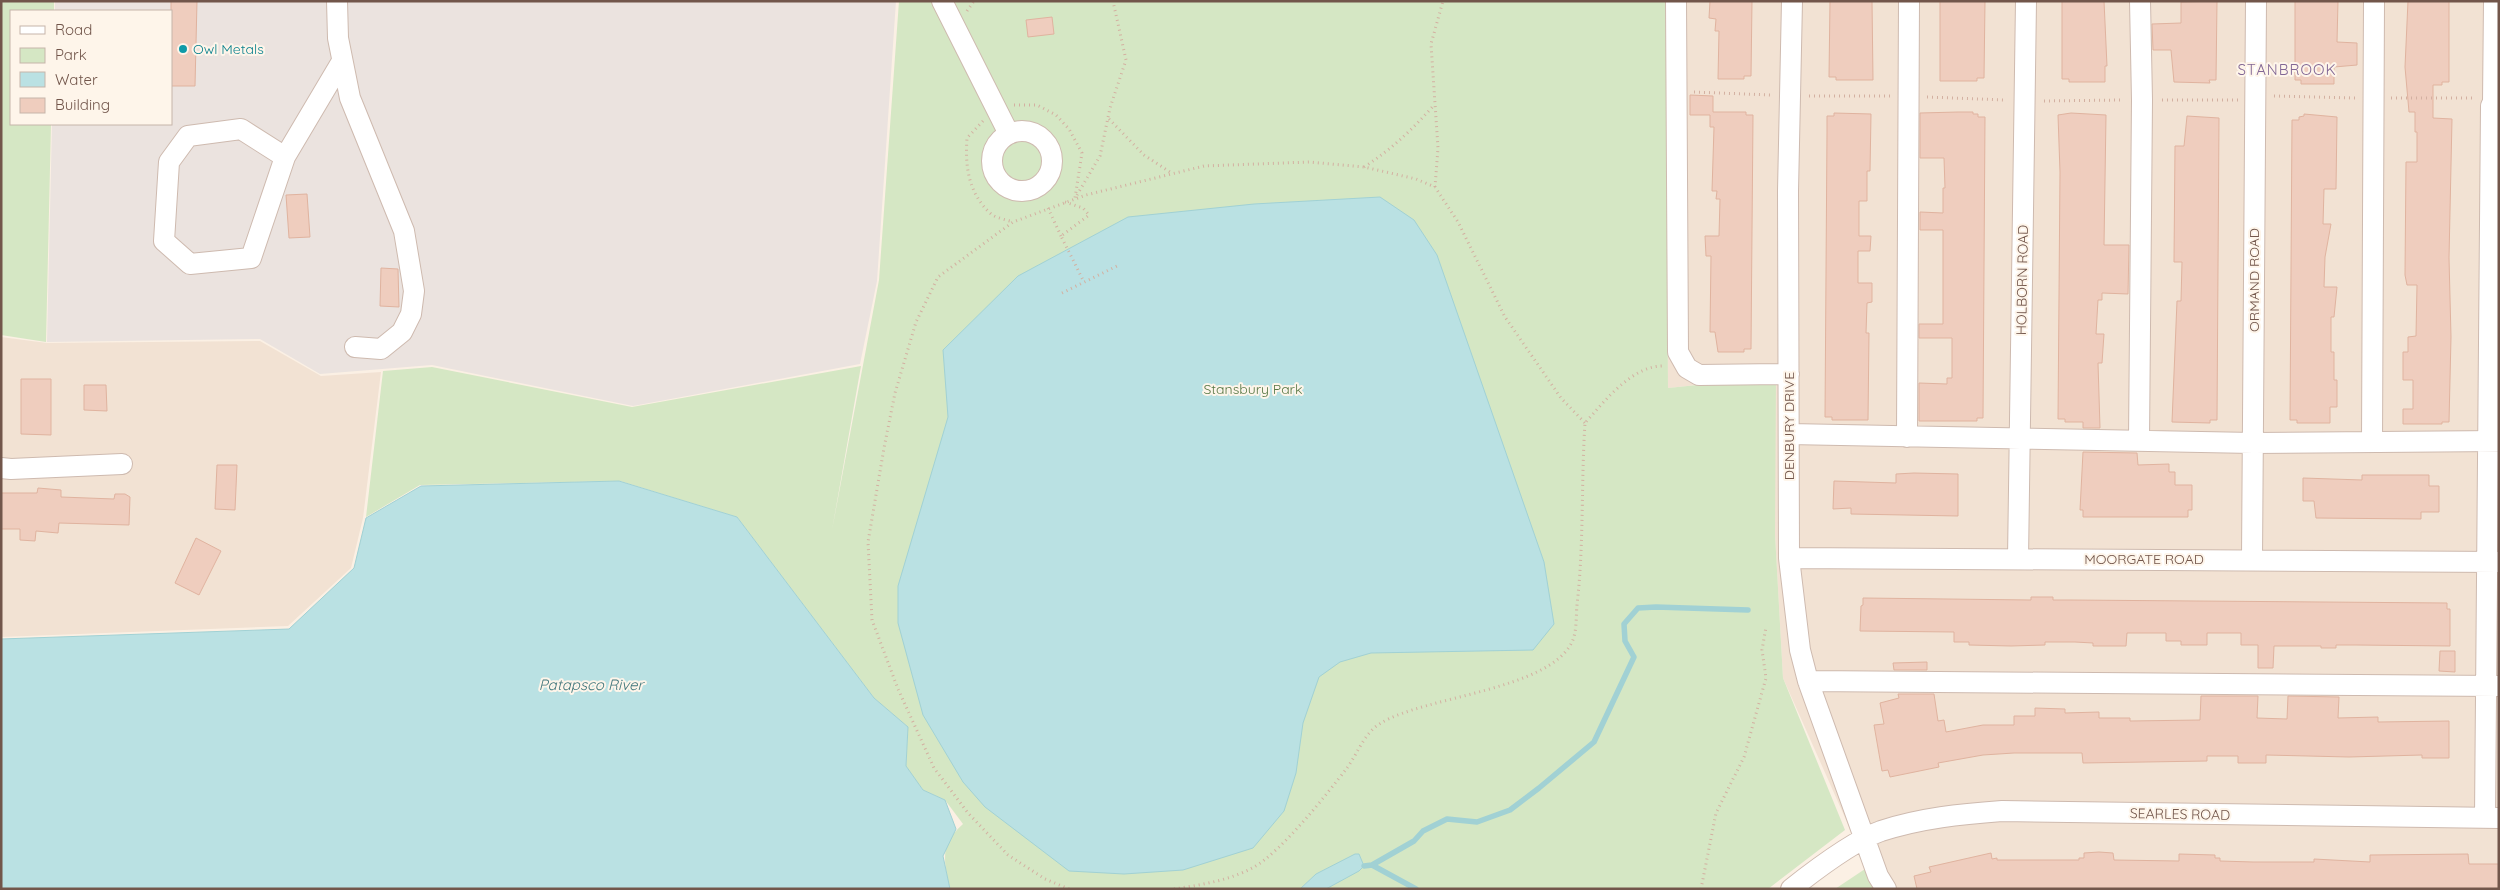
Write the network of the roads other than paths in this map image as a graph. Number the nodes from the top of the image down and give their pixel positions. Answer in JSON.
{"nodes":[{"id":1,"x":337,"y":1,"type":"edge"},
{"id":2,"x":942,"y":1,"type":"edge"},
{"id":3,"x":1676,"y":1,"type":"edge"},
{"id":4,"x":1792,"y":1,"type":"edge"},
{"id":5,"x":1909,"y":1,"type":"edge"},
{"id":6,"x":2026,"y":1,"type":"edge"},
{"id":7,"x":2140,"y":1,"type":"edge"},
{"id":8,"x":2256,"y":1,"type":"edge"},
{"id":9,"x":2374,"y":1,"type":"edge"},
{"id":10,"x":2494,"y":1,"type":"edge"},
{"id":11,"x":342,"y":61,"type":"junction"},
{"id":12,"x":1009,"y":134,"type":"dead end"},
{"id":13,"x":285,"y":157,"type":"junction"},
{"id":14,"x":355,"y":347,"type":"dead end"},
{"id":15,"x":1788,"y":374,"type":"junction"},
{"id":16,"x":1788,"y":434,"type":"junction"},
{"id":17,"x":1906,"y":437,"type":"junction"},
{"id":18,"x":2020,"y":439,"type":"junction"},
{"id":19,"x":2494,"y":441,"type":"edge"},
{"id":20,"x":2139,"y":442,"type":"junction"},
{"id":21,"x":2372,"y":442,"type":"junction"},
{"id":22,"x":2253,"y":443,"type":"junction"},
{"id":23,"x":122,"y":464,"type":"dead end"},
{"id":24,"x":1,"y":468,"type":"edge"},
{"id":25,"x":1789,"y":558,"type":"junction"},
{"id":26,"x":2018,"y":559,"type":"junction"},
{"id":27,"x":2252,"y":559,"type":"junction"},
{"id":28,"x":2494,"y":562,"type":"edge"},
{"id":29,"x":1808,"y":681,"type":"junction"},
{"id":30,"x":2493,"y":686,"type":"edge"},
{"id":31,"x":2492,"y":818,"type":"edge"},
{"id":32,"x":1865,"y":839,"type":"junction"},
{"id":33,"x":1791,"y":889,"type":"edge"},
{"id":34,"x":1886,"y":889,"type":"edge"}],
"edges":[{"from":1,"to":11,"type":"street"},
{"from":2,"to":12,"type":"street"},
{"from":3,"to":15,"type":"street"},
{"from":4,"to":15,"type":"street","name":"DENBURY DRIVE"},
{"from":5,"to":17,"type":"street"},
{"from":6,"to":18,"type":"street","name":"HOLBORN ROAD"},
{"from":7,"to":20,"type":"street"},
{"from":8,"to":22,"type":"street","name":"ORMAND ROAD"},
{"from":9,"to":21,"type":"street"},
{"from":10,"to":19,"type":"street"},
{"from":11,"to":13,"type":"street"},
{"from":11,"to":14,"type":"street"},
{"from":13,"to":13,"type":"street"},
{"from":15,"to":16,"type":"street","name":"DENBURY DRIVE"},
{"from":16,"to":17,"type":"street"},
{"from":16,"to":25,"type":"street","name":"DENBURY DRIVE"},
{"from":17,"to":18,"type":"street"},
{"from":18,"to":20,"type":"street"},
{"from":18,"to":26,"type":"street","name":"HOLBORN ROAD"},
{"from":19,"to":21,"type":"street"},
{"from":19,"to":28,"type":"street"},
{"from":20,"to":22,"type":"street"},
{"from":21,"to":22,"type":"street"},
{"from":22,"to":27,"type":"street","name":"ORMAND ROAD"},
{"from":23,"to":24,"type":"street"},
{"from":25,"to":26,"type":"street","name":"MOORGATE ROAD"},
{"from":25,"to":29,"type":"street","name":"DENBURY DRIVE"},
{"from":26,"to":27,"type":"street","name":"MOORGATE ROAD"},
{"from":27,"to":28,"type":"street","name":"MOORGATE ROAD"},
{"from":28,"to":30,"type":"street"},
{"from":29,"to":30,"type":"street"},
{"from":29,"to":32,"type":"street","name":"DENBURY DRIVE"},
{"from":30,"to":31,"type":"street"},
{"from":31,"to":32,"type":"street","name":"SEARLES ROAD"},
{"from":32,"to":33,"type":"street","name":"SEARLES ROAD"},
{"from":32,"to":34,"type":"street","name":"DENBURY DRIVE"}]}
